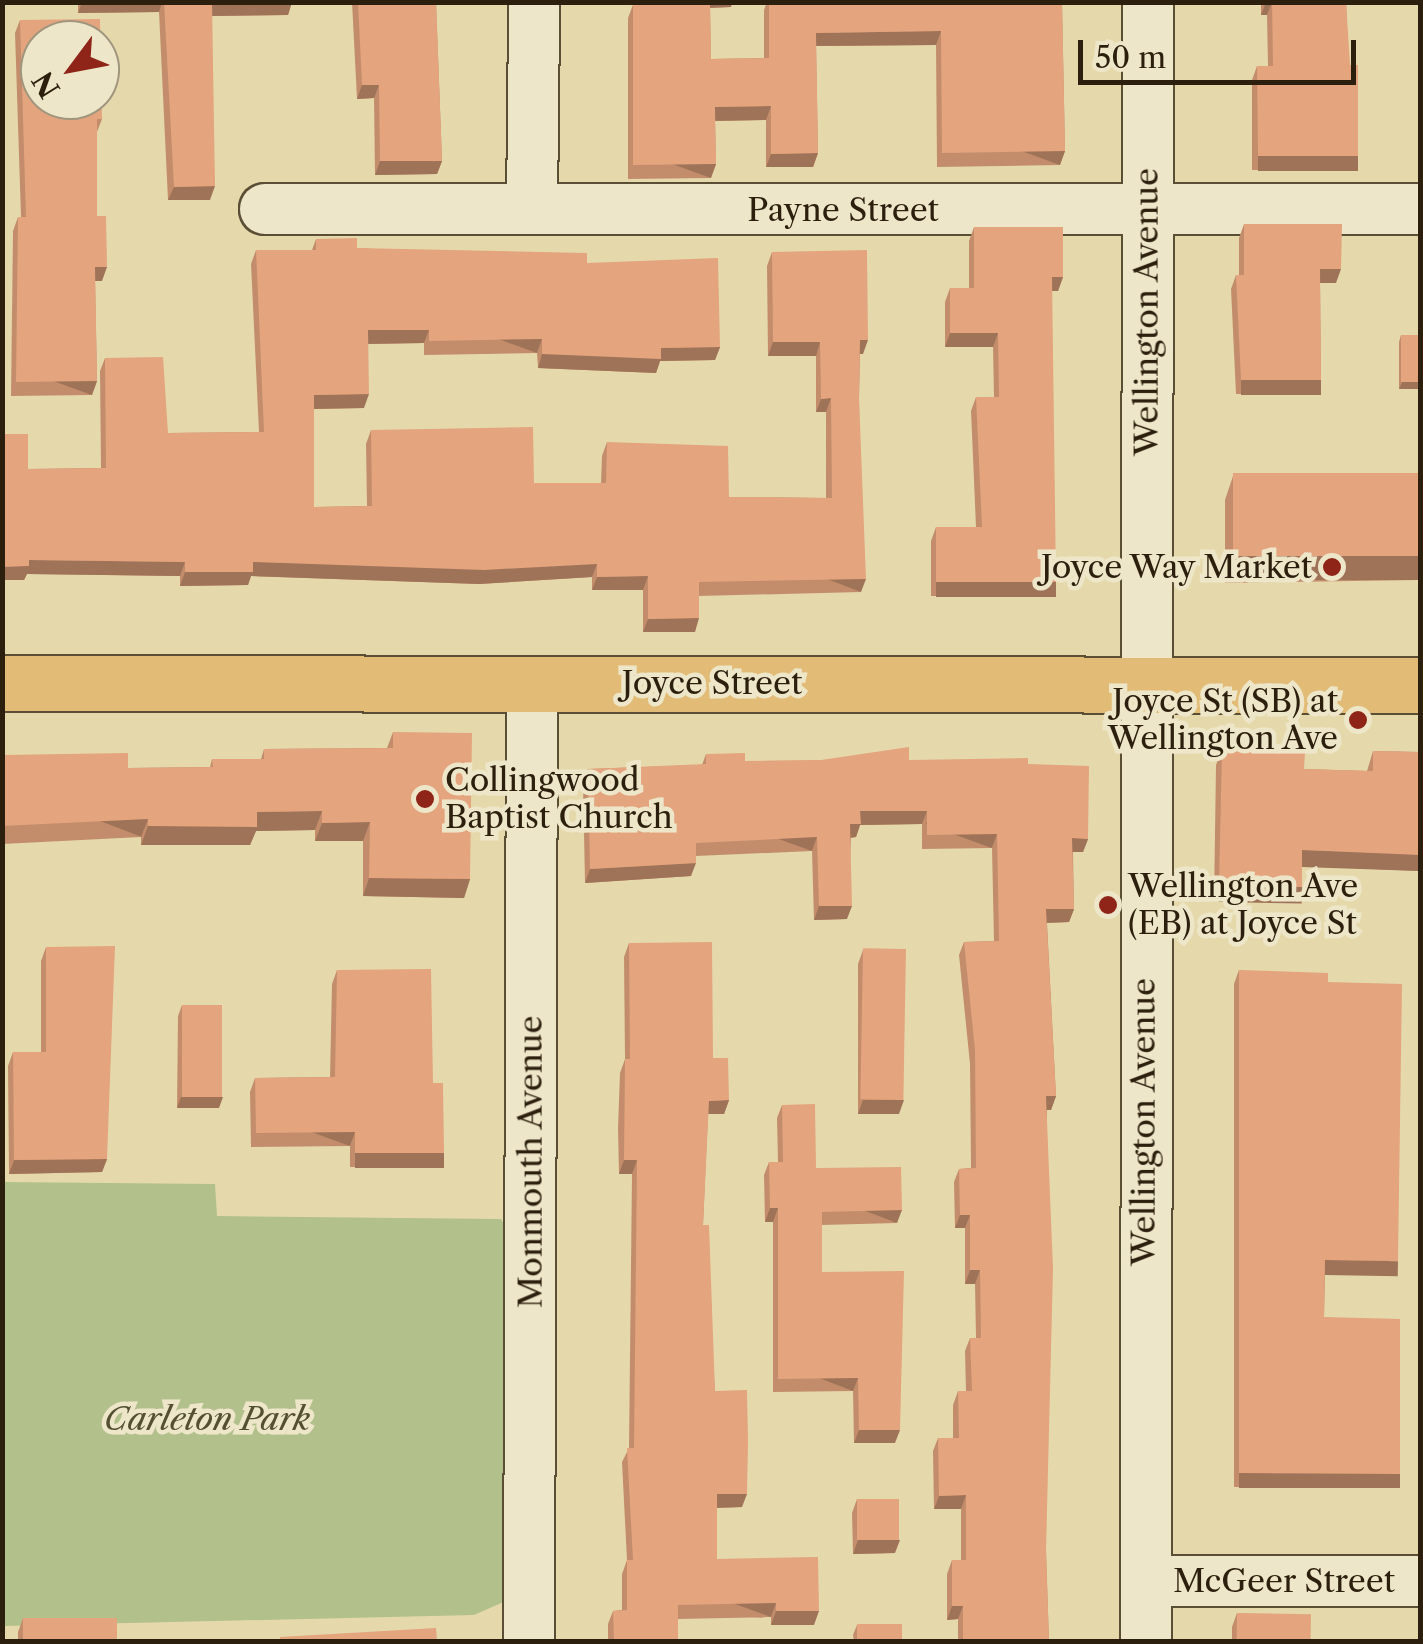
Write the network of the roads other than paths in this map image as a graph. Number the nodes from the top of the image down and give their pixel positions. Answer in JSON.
{"nodes":[{"id":1,"x":534,"y":2,"type":"edge"},
{"id":2,"x":1148,"y":2,"type":"edge"},
{"id":3,"x":265,"y":209,"type":"dead end"},
{"id":4,"x":1147,"y":209,"type":"junction"},
{"id":5,"x":1420,"y":209,"type":"edge"},
{"id":6,"x":532,"y":210,"type":"junction"},
{"id":7,"x":1144,"y":682,"type":"junction"},
{"id":8,"x":2,"y":683,"type":"edge"},
{"id":9,"x":532,"y":683,"type":"junction"},
{"id":10,"x":1420,"y":685,"type":"edge"},
{"id":11,"x":1420,"y":1580,"type":"edge"},
{"id":12,"x":1147,"y":1581,"type":"junction"},
{"id":13,"x":529,"y":1642,"type":"edge"},
{"id":14,"x":1146,"y":1642,"type":"edge"}],
"edges":[{"from":1,"to":6,"type":"street"},
{"from":2,"to":4,"type":"street","name":"Wellington Avenue"},
{"from":3,"to":6,"type":"street","name":"Payne Street"},
{"from":4,"to":5,"type":"street","name":"Payne Street"},
{"from":4,"to":6,"type":"street","name":"Payne Street"},
{"from":4,"to":7,"type":"street","name":"Wellington Avenue"},
{"from":7,"to":9,"type":"main road","name":"Joyce Street"},
{"from":7,"to":10,"type":"main road","name":"Joyce Street"},
{"from":7,"to":12,"type":"street","name":"Wellington Avenue"},
{"from":8,"to":9,"type":"main road","name":"Joyce Street"},
{"from":9,"to":13,"type":"street","name":"Monmouth Avenue"},
{"from":11,"to":12,"type":"street","name":"McGeer Street"},
{"from":12,"to":14,"type":"street","name":"Wellington Avenue"}]}
